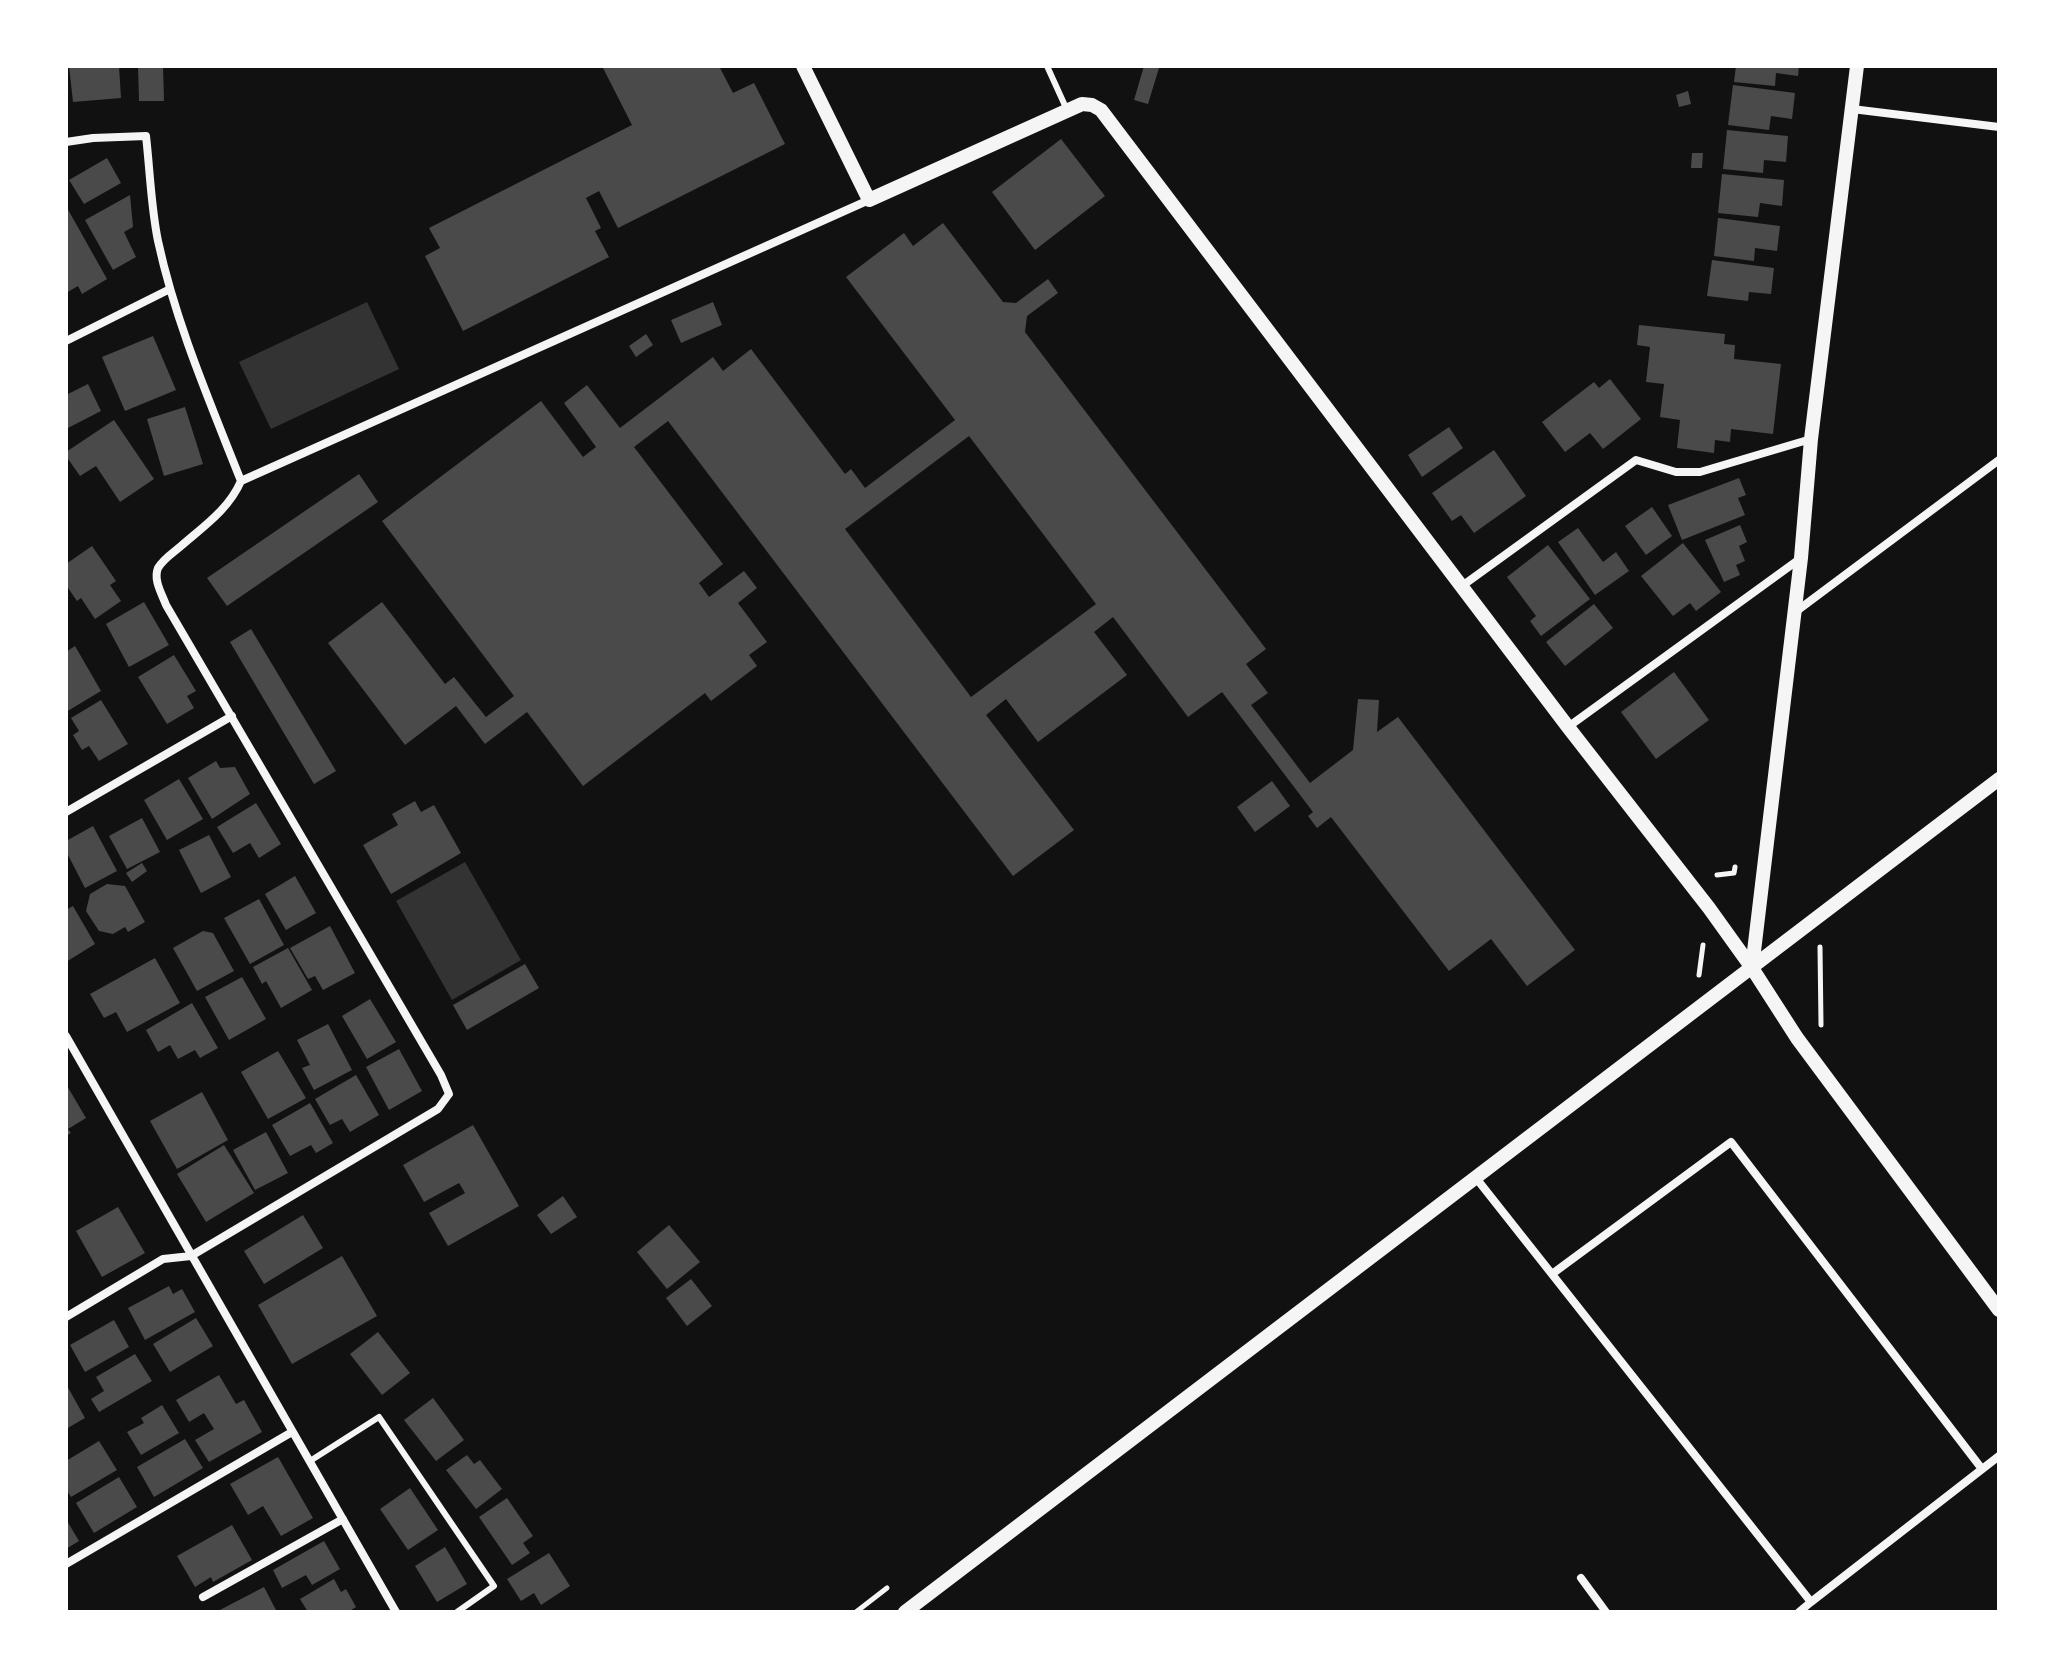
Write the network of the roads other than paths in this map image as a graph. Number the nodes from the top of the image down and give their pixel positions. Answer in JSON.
{"nodes":[{"id":1,"x":803,"y":66,"type":"edge"},
{"id":2,"x":1047,"y":66,"type":"edge"},
{"id":3,"x":1857,"y":66,"type":"edge"},
{"id":4,"x":1852,"y":109,"type":"junction"},
{"id":5,"x":1067,"y":111,"type":"junction"},
{"id":6,"x":1999,"y":127,"type":"edge"},
{"id":7,"x":66,"y":142,"type":"edge"},
{"id":8,"x":869,"y":200,"type":"junction"},
{"id":9,"x":170,"y":289,"type":"junction"},
{"id":10,"x":66,"y":341,"type":"edge"},
{"id":11,"x":1811,"y":439,"type":"junction"},
{"id":12,"x":1999,"y":460,"type":"edge"},
{"id":13,"x":241,"y":481,"type":"junction"},
{"id":14,"x":1801,"y":558,"type":"junction"},
{"id":15,"x":1462,"y":586,"type":"junction"},
{"id":16,"x":1793,"y":613,"type":"junction"},
{"id":17,"x":232,"y":716,"type":"junction"},
{"id":18,"x":1568,"y":727,"type":"junction"},
{"id":19,"x":1999,"y":779,"type":"edge"},
{"id":20,"x":66,"y":812,"type":"edge"},
{"id":21,"x":1752,"y":968,"type":"junction"},
{"id":22,"x":66,"y":1036,"type":"edge"},
{"id":23,"x":1476,"y":1178,"type":"junction"},
{"id":24,"x":191,"y":1256,"type":"junction"},
{"id":25,"x":1552,"y":1274,"type":"junction"},
{"id":26,"x":1999,"y":1310,"type":"edge"},
{"id":27,"x":66,"y":1317,"type":"edge"},
{"id":28,"x":292,"y":1432,"type":"junction"},
{"id":29,"x":1999,"y":1456,"type":"edge"},
{"id":30,"x":310,"y":1461,"type":"junction"},
{"id":31,"x":1982,"y":1469,"type":"junction"},
{"id":32,"x":343,"y":1519,"type":"junction"},
{"id":33,"x":66,"y":1564,"type":"edge"},
{"id":34,"x":1581,"y":1578,"type":"dead end"},
{"id":35,"x":203,"y":1597,"type":"dead end"},
{"id":36,"x":1811,"y":1602,"type":"junction"},
{"id":37,"x":396,"y":1612,"type":"edge"},
{"id":38,"x":457,"y":1612,"type":"edge"},
{"id":39,"x":905,"y":1612,"type":"edge"},
{"id":40,"x":1606,"y":1612,"type":"edge"},
{"id":41,"x":1799,"y":1612,"type":"edge"}],
"edges":[{"from":1,"to":8,"type":"street"},
{"from":2,"to":5,"type":"lane"},
{"from":3,"to":4,"type":"street"},
{"from":4,"to":6,"type":"street"},
{"from":4,"to":11,"type":"street"},
{"from":5,"to":8,"type":"street"},
{"from":5,"to":15,"type":"street"},
{"from":7,"to":9,"type":"street"},
{"from":8,"to":13,"type":"street"},
{"from":9,"to":10,"type":"street"},
{"from":9,"to":13,"type":"street"},
{"from":11,"to":14,"type":"street"},
{"from":11,"to":15,"type":"street"},
{"from":12,"to":16,"type":"street"},
{"from":13,"to":17,"type":"street"},
{"from":14,"to":16,"type":"street"},
{"from":14,"to":18,"type":"street"},
{"from":15,"to":18,"type":"street"},
{"from":16,"to":21,"type":"street"},
{"from":17,"to":20,"type":"street"},
{"from":17,"to":24,"type":"street"},
{"from":18,"to":21,"type":"street"},
{"from":19,"to":21,"type":"street"},
{"from":21,"to":23,"type":"street"},
{"from":21,"to":26,"type":"street"},
{"from":22,"to":24,"type":"street"},
{"from":23,"to":25,"type":"street"},
{"from":23,"to":39,"type":"street"},
{"from":24,"to":27,"type":"street"},
{"from":24,"to":28,"type":"street"},
{"from":25,"to":31,"type":"street"},
{"from":25,"to":36,"type":"street"},
{"from":28,"to":30,"type":"street"},
{"from":28,"to":33,"type":"street"},
{"from":29,"to":31,"type":"street"},
{"from":30,"to":32,"type":"street"},
{"from":30,"to":38,"type":"lane"},
{"from":31,"to":36,"type":"street"},
{"from":32,"to":35,"type":"street"},
{"from":32,"to":37,"type":"street"},
{"from":34,"to":40,"type":"street"},
{"from":36,"to":41,"type":"street"}]}
